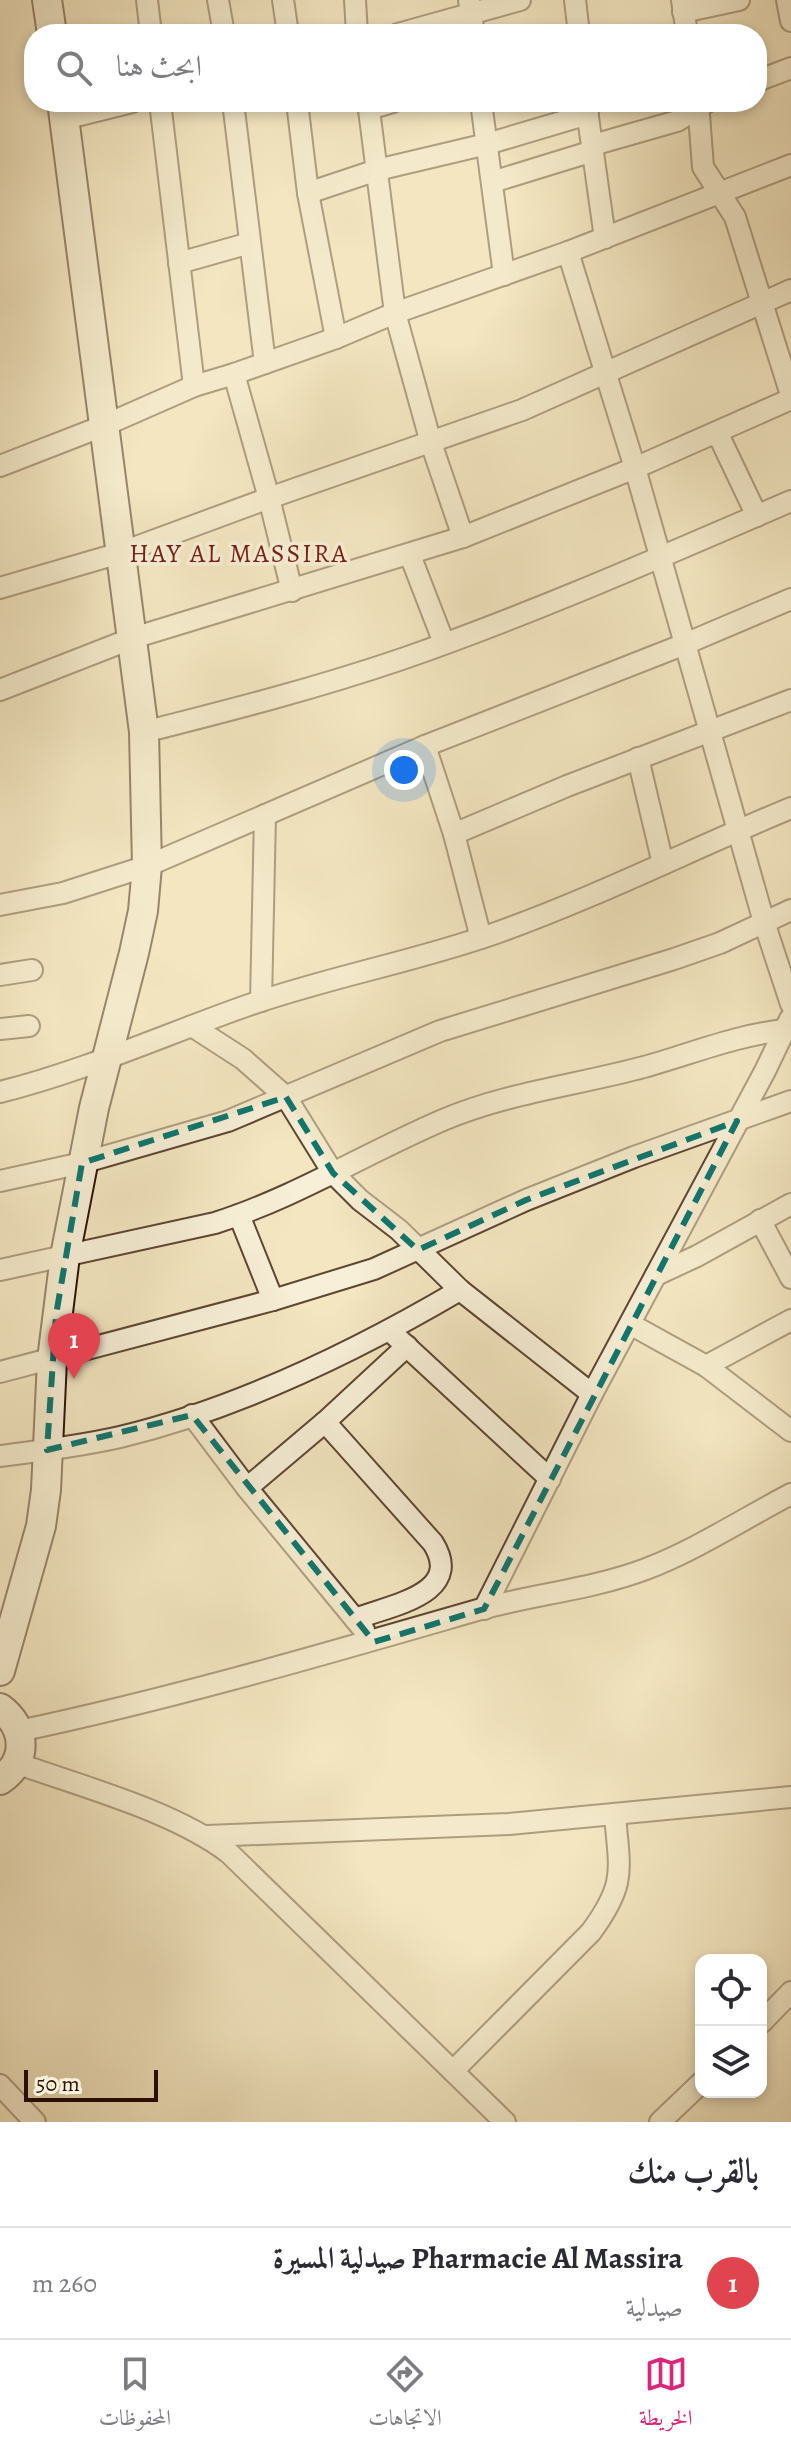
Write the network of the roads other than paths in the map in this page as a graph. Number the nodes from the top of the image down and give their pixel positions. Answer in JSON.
{"nodes":[{"id":1,"x":47,"y":0,"type":"edge"},
{"id":2,"x":147,"y":0,"type":"edge"},
{"id":3,"x":218,"y":0,"type":"edge"},
{"id":4,"x":283,"y":0,"type":"edge"},
{"id":5,"x":355,"y":0,"type":"edge"},
{"id":6,"x":520,"y":0,"type":"edge"},
{"id":7,"x":575,"y":0,"type":"edge"},
{"id":8,"x":739,"y":0,"type":"edge"},
{"id":9,"x":787,"y":0,"type":"edge"},
{"id":10,"x":682,"y":6,"type":"edge"},
{"id":11,"x":472,"y":16,"type":"edge"},
{"id":12,"x":791,"y":21,"type":"edge"},
{"id":13,"x":51,"y":24,"type":"edge"},
{"id":14,"x":150,"y":24,"type":"edge"},
{"id":15,"x":222,"y":24,"type":"edge"},
{"id":16,"x":287,"y":24,"type":"edge"},
{"id":17,"x":356,"y":24,"type":"edge"},
{"id":18,"x":439,"y":24,"type":"edge"},
{"id":19,"x":578,"y":24,"type":"edge"},
{"id":20,"x":791,"y":68,"type":"edge"},
{"id":21,"x":767,"y":77,"type":"edge"},
{"id":22,"x":63,"y":112,"type":"edge"},
{"id":23,"x":161,"y":112,"type":"edge"},
{"id":24,"x":234,"y":112,"type":"edge"},
{"id":25,"x":298,"y":112,"type":"edge"},
{"id":26,"x":370,"y":112,"type":"edge"},
{"id":27,"x":482,"y":112,"type":"edge"},
{"id":28,"x":576,"y":112,"type":"edge"},
{"id":29,"x":588,"y":112,"type":"edge"},
{"id":30,"x":690,"y":112,"type":"edge"},
{"id":31,"x":701,"y":112,"type":"edge"},
{"id":32,"x":487,"y":144,"type":"junction"},
{"id":33,"x":593,"y":148,"type":"junction"},
{"id":34,"x":791,"y":165,"type":"edge"},
{"id":35,"x":377,"y":170,"type":"junction"},
{"id":36,"x":492,"y":182,"type":"junction"},
{"id":37,"x":308,"y":193,"type":"junction"},
{"id":38,"x":721,"y":195,"type":"junction"},
{"id":39,"x":605,"y":238,"type":"junction"},
{"id":40,"x":250,"y":243,"type":"junction"},
{"id":41,"x":568,"y":252,"type":"junction"},
{"id":42,"x":179,"y":263,"type":"junction"},
{"id":43,"x":504,"y":275,"type":"junction"},
{"id":44,"x":791,"y":290,"type":"edge"},
{"id":45,"x":761,"y":304,"type":"junction"},
{"id":46,"x":395,"y":313,"type":"junction"},
{"id":47,"x":336,"y":338,"type":"junction"},
{"id":48,"x":265,"y":363,"type":"junction"},
{"id":49,"x":604,"y":372,"type":"junction"},
{"id":50,"x":234,"y":374,"type":"junction"},
{"id":51,"x":194,"y":386,"type":"junction"},
{"id":52,"x":791,"y":397,"type":"edge"},
{"id":53,"x":103,"y":426,"type":"junction"},
{"id":54,"x":717,"y":432,"type":"junction"},
{"id":55,"x":431,"y":443,"type":"junction"},
{"id":56,"x":0,"y":466,"type":"edge"},
{"id":57,"x":635,"y":468,"type":"junction"},
{"id":58,"x":269,"y":498,"type":"junction"},
{"id":59,"x":791,"y":501,"type":"edge"},
{"id":60,"x":757,"y":516,"type":"junction"},
{"id":61,"x":463,"y":537,"type":"junction"},
{"id":62,"x":120,"y":553,"type":"junction"},
{"id":63,"x":410,"y":555,"type":"junction"},
{"id":64,"x":660,"y":557,"type":"junction"},
{"id":65,"x":0,"y":588,"type":"edge"},
{"id":66,"x":292,"y":591,"type":"junction"},
{"id":67,"x":791,"y":599,"type":"edge"},
{"id":68,"x":133,"y":638,"type":"junction"},
{"id":69,"x":444,"y":643,"type":"junction"},
{"id":70,"x":685,"y":644,"type":"junction"},
{"id":71,"x":0,"y":690,"type":"edge"},
{"id":72,"x":791,"y":700,"type":"edge"},
{"id":73,"x":710,"y":730,"type":"junction"},
{"id":74,"x":144,"y":732,"type":"junction"},
{"id":75,"x":425,"y":746,"type":"junction"},
{"id":76,"x":638,"y":758,"type":"junction"},
{"id":77,"x":791,"y":808,"type":"edge"},
{"id":78,"x":265,"y":815,"type":"junction"},
{"id":79,"x":738,"y":830,"type":"junction"},
{"id":80,"x":454,"y":834,"type":"junction"},
{"id":81,"x":663,"y":864,"type":"junction"},
{"id":82,"x":147,"y":866,"type":"junction"},
{"id":83,"x":0,"y":905,"type":"edge"},
{"id":84,"x":791,"y":910,"type":"edge"},
{"id":85,"x":764,"y":922,"type":"junction"},
{"id":86,"x":481,"y":938,"type":"junction"},
{"id":87,"x":32,"y":970,"type":"dead end"},
{"id":88,"x":0,"y":975,"type":"edge"},
{"id":89,"x":261,"y":1001,"type":"junction"},
{"id":90,"x":791,"y":1004,"type":"edge"},
{"id":91,"x":788,"y":1023,"type":"edge"},
{"id":92,"x":29,"y":1026,"type":"dead end"},
{"id":93,"x":192,"y":1026,"type":"junction"},
{"id":94,"x":0,"y":1029,"type":"edge"},
{"id":95,"x":107,"y":1059,"type":"junction"},
{"id":96,"x":0,"y":1092,"type":"edge"},
{"id":97,"x":286,"y":1097,"type":"junction"},
{"id":98,"x":791,"y":1101,"type":"edge"},
{"id":99,"x":737,"y":1121,"type":"junction"},
{"id":100,"x":82,"y":1163,"type":"junction"},
{"id":101,"x":333,"y":1173,"type":"junction"},
{"id":102,"x":0,"y":1181,"type":"edge"},
{"id":103,"x":791,"y":1204,"type":"edge"},
{"id":104,"x":239,"y":1215,"type":"junction"},
{"id":105,"x":760,"y":1220,"type":"junction"},
{"id":106,"x":418,"y":1250,"type":"junction"},
{"id":107,"x":65,"y":1256,"type":"junction"},
{"id":108,"x":0,"y":1270,"type":"edge"},
{"id":109,"x":656,"y":1275,"type":"junction"},
{"id":110,"x":790,"y":1276,"type":"edge"},
{"id":111,"x":460,"y":1290,"type":"junction"},
{"id":112,"x":273,"y":1300,"type":"junction"},
{"id":113,"x":791,"y":1320,"type":"edge"},
{"id":114,"x":630,"y":1324,"type":"junction"},
{"id":115,"x":390,"y":1331,"type":"junction"},
{"id":116,"x":407,"y":1346,"type":"junction"},
{"id":117,"x":52,"y":1360,"type":"junction"},
{"id":118,"x":706,"y":1366,"type":"junction"},
{"id":119,"x":0,"y":1372,"type":"edge"},
{"id":120,"x":592,"y":1394,"type":"junction"},
{"id":121,"x":192,"y":1415,"type":"junction"},
{"id":122,"x":325,"y":1422,"type":"junction"},
{"id":123,"x":791,"y":1431,"type":"edge"},
{"id":124,"x":47,"y":1450,"type":"junction"},
{"id":125,"x":0,"y":1456,"type":"edge"},
{"id":126,"x":550,"y":1479,"type":"junction"},
{"id":127,"x":247,"y":1488,"type":"junction"},
{"id":128,"x":791,"y":1494,"type":"edge"},
{"id":129,"x":484,"y":1609,"type":"junction"},
{"id":130,"x":355,"y":1619,"type":"junction"},
{"id":131,"x":374,"y":1642,"type":"junction"},
{"id":132,"x":0,"y":1671,"type":"edge"},
{"id":133,"x":0,"y":1708,"type":"edge"},
{"id":134,"x":19,"y":1731,"type":"junction"},
{"id":135,"x":8,"y":1772,"type":"edge"},
{"id":136,"x":791,"y":1797,"type":"edge"},
{"id":137,"x":615,"y":1816,"type":"junction"},
{"id":138,"x":207,"y":1836,"type":"junction"},
{"id":139,"x":791,"y":1992,"type":"edge"},
{"id":140,"x":767,"y":2017,"type":"edge"},
{"id":141,"x":453,"y":2071,"type":"junction"},
{"id":142,"x":0,"y":2085,"type":"edge"},
{"id":143,"x":695,"y":2089,"type":"edge"},
{"id":144,"x":35,"y":2122,"type":"edge"},
{"id":145,"x":505,"y":2122,"type":"edge"},
{"id":146,"x":660,"y":2122,"type":"edge"}],
"edges":[{"from":1,"to":13,"type":"street"},
{"from":2,"to":14,"type":"street"},
{"from":3,"to":15,"type":"street"},
{"from":4,"to":16,"type":"street"},
{"from":5,"to":17,"type":"street"},
{"from":6,"to":11,"type":"street"},
{"from":7,"to":19,"type":"street"},
{"from":8,"to":10,"type":"street"},
{"from":9,"to":12,"type":"street"},
{"from":11,"to":18,"type":"street"},
{"from":20,"to":21,"type":"street"},
{"from":22,"to":53,"type":"street"},
{"from":23,"to":42,"type":"street"},
{"from":24,"to":40,"type":"street"},
{"from":25,"to":37,"type":"street"},
{"from":26,"to":35,"type":"street"},
{"from":27,"to":32,"type":"street"},
{"from":28,"to":32,"type":"street"},
{"from":29,"to":33,"type":"street"},
{"from":30,"to":33,"type":"street"},
{"from":31,"to":38,"type":"street"},
{"from":32,"to":35,"type":"street"},
{"from":32,"to":36,"type":"street"},
{"from":33,"to":36,"type":"street"},
{"from":33,"to":39,"type":"street"},
{"from":34,"to":38,"type":"street"},
{"from":35,"to":37,"type":"street"},
{"from":35,"to":46,"type":"street"},
{"from":36,"to":43,"type":"street"},
{"from":37,"to":47,"type":"street"},
{"from":38,"to":39,"type":"street"},
{"from":38,"to":45,"type":"street"},
{"from":39,"to":41,"type":"street"},
{"from":40,"to":42,"type":"street"},
{"from":40,"to":48,"type":"street"},
{"from":41,"to":43,"type":"street"},
{"from":41,"to":49,"type":"street"},
{"from":42,"to":51,"type":"street"},
{"from":43,"to":46,"type":"street"},
{"from":44,"to":45,"type":"street"},
{"from":45,"to":49,"type":"street"},
{"from":45,"to":52,"type":"street"},
{"from":46,"to":47,"type":"street"},
{"from":46,"to":55,"type":"street"},
{"from":47,"to":48,"type":"street"},
{"from":48,"to":50,"type":"street"},
{"from":49,"to":55,"type":"street"},
{"from":49,"to":57,"type":"street"},
{"from":50,"to":51,"type":"street"},
{"from":50,"to":58,"type":"street"},
{"from":51,"to":53,"type":"street"},
{"from":52,"to":54,"type":"street"},
{"from":53,"to":56,"type":"street"},
{"from":53,"to":62,"type":"street"},
{"from":54,"to":57,"type":"street"},
{"from":54,"to":60,"type":"street"},
{"from":55,"to":58,"type":"street"},
{"from":55,"to":61,"type":"street"},
{"from":57,"to":61,"type":"street"},
{"from":57,"to":64,"type":"street"},
{"from":58,"to":62,"type":"street"},
{"from":58,"to":66,"type":"street"},
{"from":59,"to":60,"type":"street"},
{"from":60,"to":64,"type":"street"},
{"from":61,"to":63,"type":"street"},
{"from":62,"to":65,"type":"street"},
{"from":62,"to":68,"type":"street"},
{"from":63,"to":66,"type":"street"},
{"from":63,"to":69,"type":"street"},
{"from":64,"to":69,"type":"street"},
{"from":64,"to":70,"type":"street"},
{"from":66,"to":68,"type":"street"},
{"from":67,"to":70,"type":"street"},
{"from":68,"to":71,"type":"street"},
{"from":68,"to":74,"type":"street"},
{"from":69,"to":74,"type":"street"},
{"from":70,"to":73,"type":"street"},
{"from":70,"to":75,"type":"street"},
{"from":72,"to":73,"type":"street"},
{"from":73,"to":76,"type":"street"},
{"from":73,"to":79,"type":"street"},
{"from":74,"to":82,"type":"street"},
{"from":75,"to":78,"type":"street"},
{"from":75,"to":80,"type":"street"},
{"from":76,"to":80,"type":"street"},
{"from":76,"to":81,"type":"street"},
{"from":77,"to":79,"type":"street"},
{"from":78,"to":82,"type":"street"},
{"from":78,"to":89,"type":"street"},
{"from":79,"to":81,"type":"street"},
{"from":79,"to":85,"type":"street"},
{"from":80,"to":86,"type":"street"},
{"from":81,"to":86,"type":"street"},
{"from":82,"to":83,"type":"street"},
{"from":82,"to":95,"type":"street"},
{"from":84,"to":85,"type":"street"},
{"from":85,"to":90,"type":"street"},
{"from":85,"to":97,"type":"street"},
{"from":86,"to":89,"type":"street"},
{"from":87,"to":88,"type":"street"},
{"from":89,"to":93,"type":"street"},
{"from":91,"to":99,"type":"street"},
{"from":91,"to":101,"type":"street"},
{"from":92,"to":94,"type":"street"},
{"from":93,"to":95,"type":"street"},
{"from":93,"to":97,"type":"street"},
{"from":95,"to":96,"type":"street"},
{"from":95,"to":100,"type":"street"},
{"from":97,"to":100,"type":"street"},
{"from":97,"to":101,"type":"street"},
{"from":98,"to":99,"type":"street"},
{"from":99,"to":106,"type":"street"},
{"from":99,"to":109,"type":"street"},
{"from":100,"to":102,"type":"street"},
{"from":100,"to":107,"type":"street"},
{"from":101,"to":104,"type":"street"},
{"from":101,"to":106,"type":"street"},
{"from":103,"to":105,"type":"street"},
{"from":104,"to":107,"type":"street"},
{"from":104,"to":112,"type":"street"},
{"from":105,"to":109,"type":"street"},
{"from":105,"to":110,"type":"street"},
{"from":106,"to":111,"type":"street"},
{"from":106,"to":112,"type":"street"},
{"from":107,"to":108,"type":"street"},
{"from":107,"to":117,"type":"street"},
{"from":109,"to":114,"type":"street"},
{"from":111,"to":115,"type":"street"},
{"from":111,"to":120,"type":"street"},
{"from":112,"to":117,"type":"street"},
{"from":113,"to":118,"type":"street"},
{"from":114,"to":118,"type":"street"},
{"from":114,"to":120,"type":"street"},
{"from":115,"to":116,"type":"street"},
{"from":115,"to":121,"type":"street"},
{"from":116,"to":122,"type":"street"},
{"from":116,"to":126,"type":"street"},
{"from":117,"to":119,"type":"street"},
{"from":117,"to":124,"type":"street"},
{"from":118,"to":123,"type":"street"},
{"from":120,"to":126,"type":"street"},
{"from":121,"to":124,"type":"street"},
{"from":121,"to":127,"type":"street"},
{"from":122,"to":127,"type":"street"},
{"from":122,"to":130,"type":"street"},
{"from":124,"to":125,"type":"street"},
{"from":124,"to":132,"type":"street"},
{"from":126,"to":129,"type":"street"},
{"from":127,"to":130,"type":"street"},
{"from":128,"to":129,"type":"street"},
{"from":129,"to":131,"type":"street"},
{"from":130,"to":131,"type":"street"},
{"from":131,"to":134,"type":"street"},
{"from":133,"to":134,"type":"street"},
{"from":134,"to":135,"type":"street"},
{"from":135,"to":138,"type":"street"},
{"from":136,"to":137,"type":"street"},
{"from":137,"to":138,"type":"street"},
{"from":137,"to":141,"type":"street"},
{"from":138,"to":141,"type":"street"},
{"from":139,"to":140,"type":"street"},
{"from":141,"to":145,"type":"street"},
{"from":142,"to":144,"type":"street"},
{"from":143,"to":146,"type":"street"}]}
